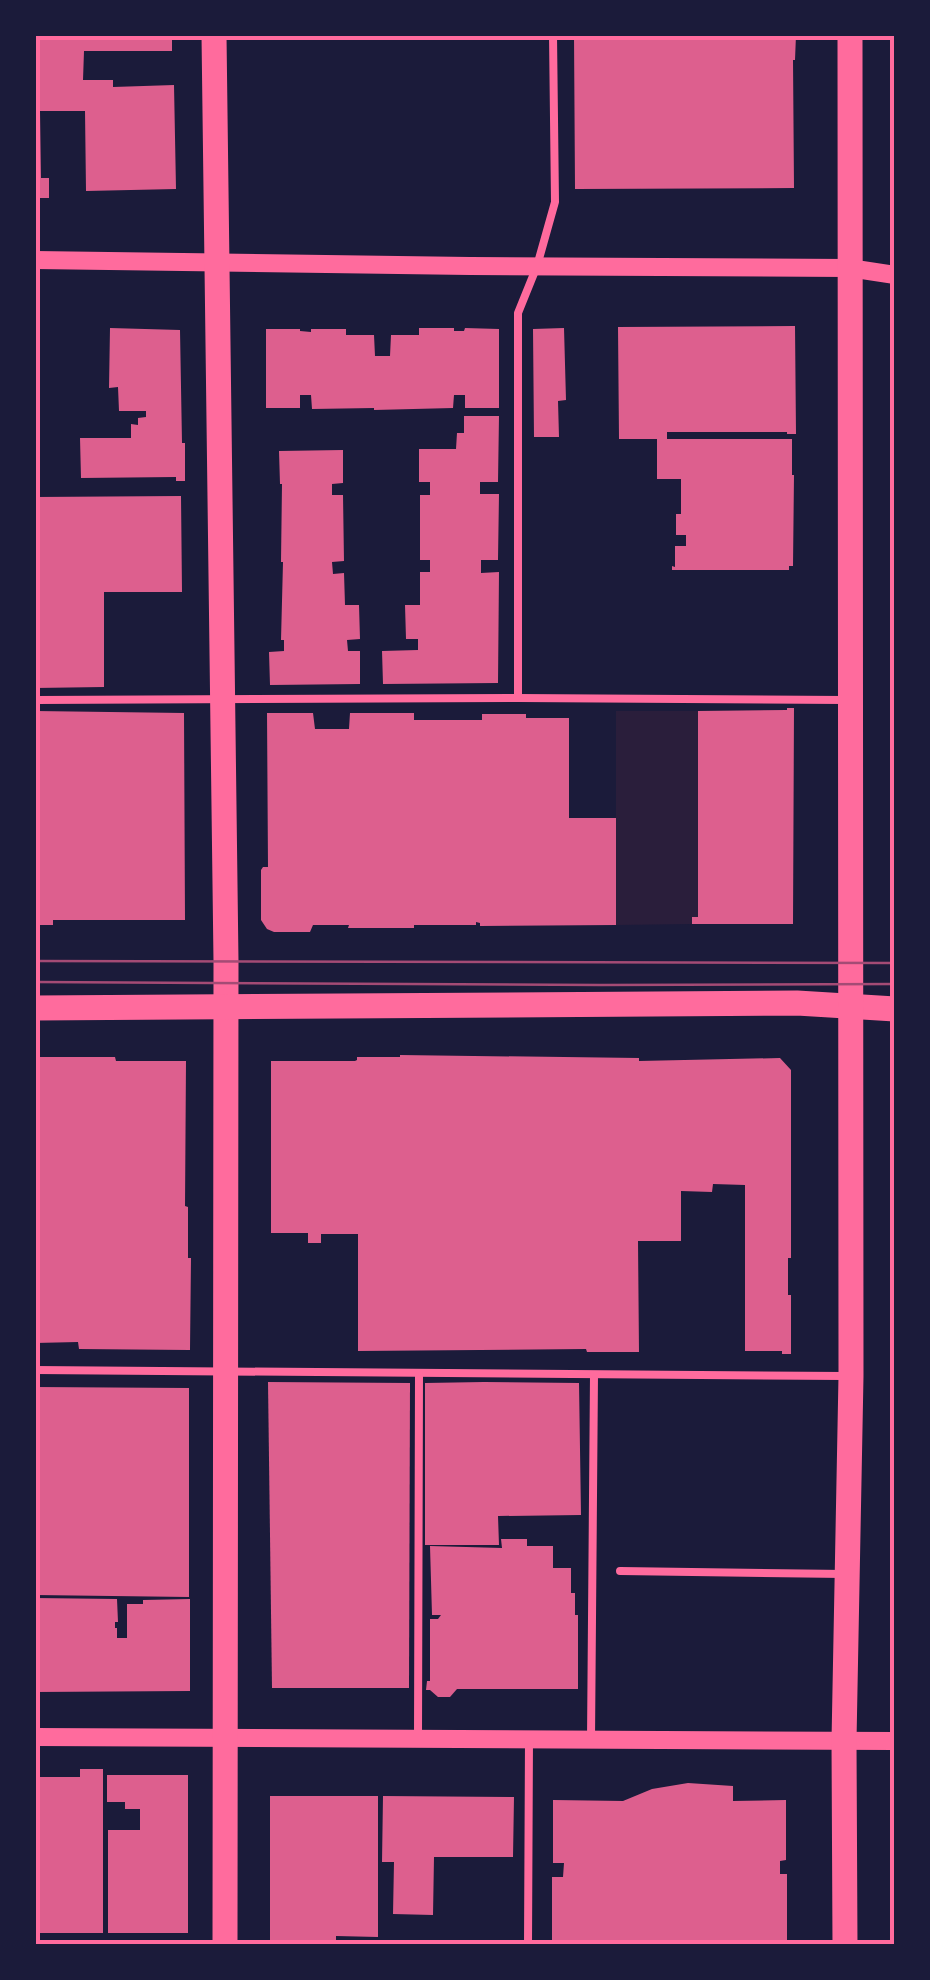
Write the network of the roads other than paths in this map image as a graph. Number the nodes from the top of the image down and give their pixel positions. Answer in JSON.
{"nodes":[{"id":1,"x":214,"y":35,"type":"edge"},
{"id":2,"x":553,"y":35,"type":"edge"},
{"id":3,"x":850,"y":35,"type":"edge"},
{"id":4,"x":35,"y":260,"type":"edge"},
{"id":5,"x":216,"y":261,"type":"junction"},
{"id":6,"x":537,"y":266,"type":"junction"},
{"id":7,"x":849,"y":268,"type":"junction"},
{"id":8,"x":895,"y":275,"type":"edge"},
{"id":9,"x":223,"y":698,"type":"junction"},
{"id":10,"x":518,"y":698,"type":"junction"},
{"id":11,"x":35,"y":700,"type":"edge"},
{"id":12,"x":851,"y":700,"type":"junction"},
{"id":13,"x":35,"y":1008,"type":"edge"},
{"id":14,"x":226,"y":1008,"type":"junction"},
{"id":15,"x":850,"y":1008,"type":"junction"},
{"id":16,"x":895,"y":1009,"type":"edge"},
{"id":17,"x":35,"y":1370,"type":"edge"},
{"id":18,"x":226,"y":1372,"type":"junction"},
{"id":19,"x":418,"y":1374,"type":"junction"},
{"id":20,"x":594,"y":1375,"type":"junction"},
{"id":21,"x":851,"y":1376,"type":"junction"},
{"id":22,"x":620,"y":1571,"type":"dead end"},
{"id":23,"x":849,"y":1574,"type":"junction"},
{"id":24,"x":35,"y":1737,"type":"edge"},
{"id":25,"x":226,"y":1737,"type":"junction"},
{"id":26,"x":418,"y":1738,"type":"junction"},
{"id":27,"x":529,"y":1739,"type":"junction"},
{"id":28,"x":591,"y":1740,"type":"junction"},
{"id":29,"x":895,"y":1740,"type":"edge"},
{"id":30,"x":844,"y":1741,"type":"junction"},
{"id":31,"x":225,"y":1945,"type":"edge"},
{"id":32,"x":528,"y":1945,"type":"edge"},
{"id":33,"x":845,"y":1945,"type":"edge"}],
"edges":[{"from":1,"to":5,"type":"main road"},
{"from":2,"to":6,"type":"lane"},
{"from":3,"to":7,"type":"main road"},
{"from":4,"to":5,"type":"street"},
{"from":5,"to":6,"type":"street"},
{"from":5,"to":9,"type":"main road"},
{"from":6,"to":7,"type":"street"},
{"from":6,"to":10,"type":"lane"},
{"from":7,"to":8,"type":"street"},
{"from":7,"to":12,"type":"main road"},
{"from":9,"to":10,"type":"lane"},
{"from":9,"to":11,"type":"lane"},
{"from":9,"to":14,"type":"main road"},
{"from":10,"to":12,"type":"lane"},
{"from":12,"to":15,"type":"main road"},
{"from":13,"to":14,"type":"main road"},
{"from":14,"to":15,"type":"main road"},
{"from":14,"to":18,"type":"main road"},
{"from":15,"to":16,"type":"main road"},
{"from":15,"to":21,"type":"main road"},
{"from":17,"to":18,"type":"lane"},
{"from":18,"to":19,"type":"lane"},
{"from":18,"to":25,"type":"main road"},
{"from":19,"to":20,"type":"lane"},
{"from":19,"to":26,"type":"lane"},
{"from":20,"to":21,"type":"lane"},
{"from":20,"to":28,"type":"lane"},
{"from":21,"to":23,"type":"main road"},
{"from":22,"to":23,"type":"lane"},
{"from":23,"to":30,"type":"main road"},
{"from":24,"to":25,"type":"street"},
{"from":25,"to":26,"type":"street"},
{"from":25,"to":31,"type":"main road"},
{"from":26,"to":27,"type":"street"},
{"from":27,"to":28,"type":"street"},
{"from":27,"to":32,"type":"lane"},
{"from":28,"to":30,"type":"street"},
{"from":29,"to":30,"type":"street"},
{"from":30,"to":33,"type":"main road"}]}
